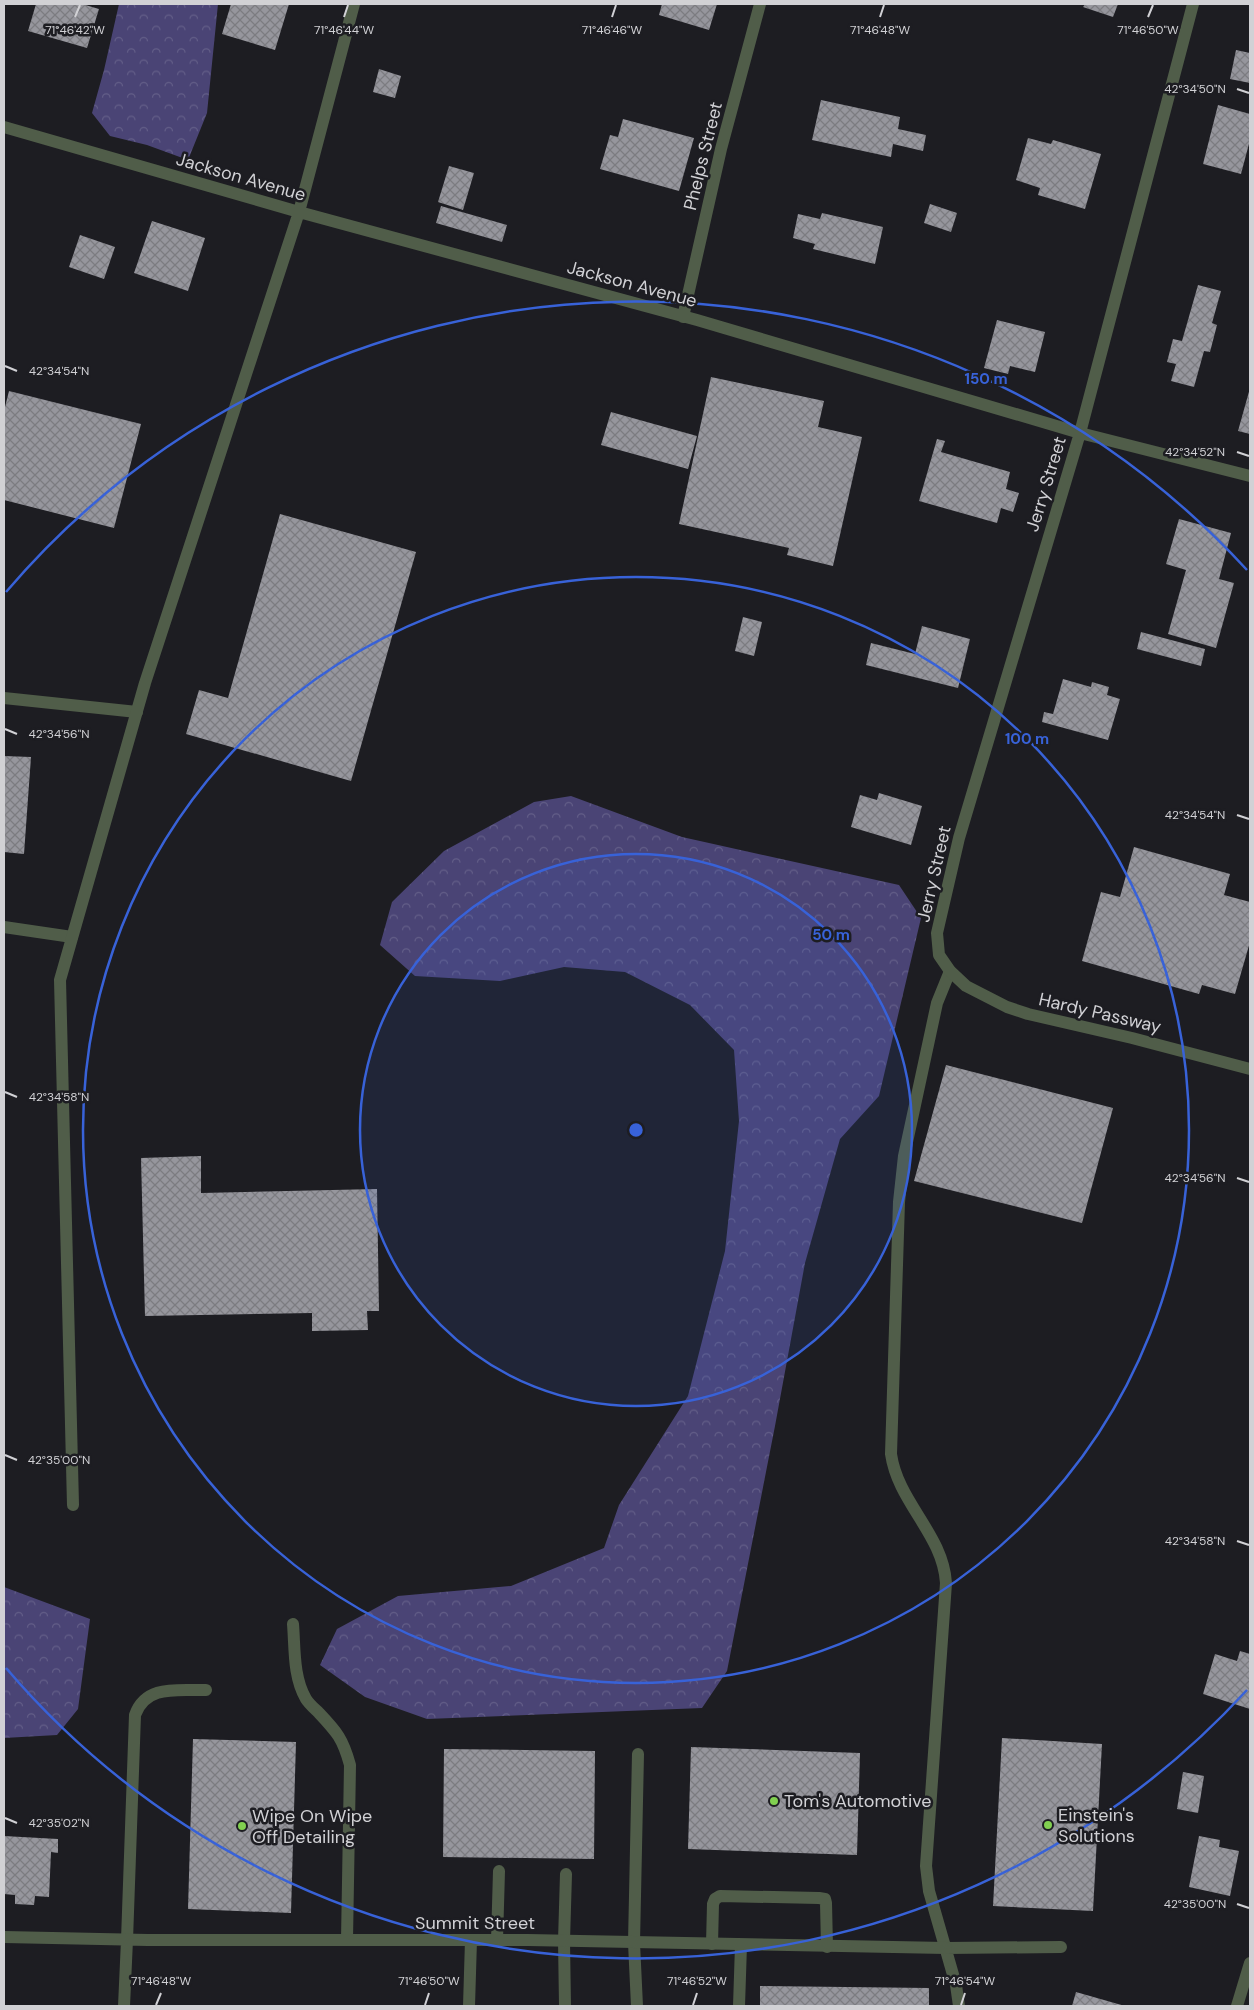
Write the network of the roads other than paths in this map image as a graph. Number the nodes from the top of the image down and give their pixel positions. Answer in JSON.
{"nodes":[{"id":1,"x":354,"y":4,"type":"edge"},
{"id":2,"x":760,"y":4,"type":"edge"},
{"id":3,"x":1193,"y":4,"type":"edge"},
{"id":4,"x":4,"y":127,"type":"edge"},
{"id":5,"x":298,"y":212,"type":"junction"},
{"id":6,"x":682,"y":317,"type":"junction"},
{"id":7,"x":1080,"y":433,"type":"junction"},
{"id":8,"x":1250,"y":476,"type":"edge"},
{"id":9,"x":4,"y":698,"type":"edge"},
{"id":10,"x":137,"y":712,"type":"junction"},
{"id":11,"x":4,"y":927,"type":"edge"},
{"id":12,"x":72,"y":936,"type":"junction"},
{"id":13,"x":950,"y":971,"type":"junction"},
{"id":14,"x":1250,"y":1069,"type":"edge"},
{"id":15,"x":73,"y":1505,"type":"dead end"},
{"id":16,"x":293,"y":1624,"type":"dead end"},
{"id":17,"x":206,"y":1690,"type":"dead end"},
{"id":18,"x":638,"y":1754,"type":"dead end"},
{"id":19,"x":499,"y":1871,"type":"dead end"},
{"id":20,"x":566,"y":1874,"type":"dead end"},
{"id":21,"x":4,"y":1938,"type":"edge"},
{"id":22,"x":127,"y":1940,"type":"junction"},
{"id":23,"x":347,"y":1940,"type":"junction"},
{"id":24,"x":471,"y":1940,"type":"junction"},
{"id":25,"x":497,"y":1940,"type":"junction"},
{"id":26,"x":564,"y":1941,"type":"junction"},
{"id":27,"x":634,"y":1943,"type":"junction"},
{"id":28,"x":712,"y":1944,"type":"junction"},
{"id":29,"x":741,"y":1945,"type":"junction"},
{"id":30,"x":827,"y":1947,"type":"junction"},
{"id":31,"x":1061,"y":1947,"type":"dead end"},
{"id":32,"x":946,"y":1948,"type":"junction"},
{"id":33,"x":1250,"y":1963,"type":"edge"},
{"id":34,"x":124,"y":2006,"type":"edge"},
{"id":35,"x":469,"y":2006,"type":"edge"},
{"id":36,"x":565,"y":2006,"type":"edge"},
{"id":37,"x":637,"y":2006,"type":"edge"},
{"id":38,"x":739,"y":2006,"type":"edge"},
{"id":39,"x":961,"y":2006,"type":"edge"},
{"id":40,"x":1237,"y":2006,"type":"edge"}],
"edges":[{"from":1,"to":5,"type":"street"},
{"from":2,"to":6,"type":"street","name":"Phelps Street"},
{"from":3,"to":7,"type":"street","name":"Jerry Street"},
{"from":4,"to":5,"type":"street","name":"Jackson Avenue"},
{"from":5,"to":6,"type":"street","name":"Jackson Avenue"},
{"from":5,"to":10,"type":"street"},
{"from":6,"to":7,"type":"street","name":"Jackson Avenue"},
{"from":7,"to":8,"type":"street","name":"Jackson Avenue"},
{"from":7,"to":13,"type":"street","name":"Jerry Street"},
{"from":9,"to":10,"type":"street"},
{"from":10,"to":12,"type":"street"},
{"from":11,"to":12,"type":"street"},
{"from":12,"to":15,"type":"street"},
{"from":13,"to":14,"type":"street","name":"Hardy Passway"},
{"from":13,"to":32,"type":"street"},
{"from":16,"to":23,"type":"street"},
{"from":17,"to":22,"type":"street"},
{"from":18,"to":27,"type":"street"},
{"from":19,"to":25,"type":"street"},
{"from":20,"to":26,"type":"street"},
{"from":21,"to":22,"type":"street","name":"Summit Street"},
{"from":22,"to":23,"type":"street","name":"Summit Street"},
{"from":22,"to":34,"type":"street"},
{"from":23,"to":24,"type":"street","name":"Summit Street"},
{"from":24,"to":25,"type":"street","name":"Summit Street"},
{"from":24,"to":35,"type":"street"},
{"from":25,"to":26,"type":"street","name":"Summit Street"},
{"from":26,"to":27,"type":"street","name":"Summit Street"},
{"from":26,"to":36,"type":"street"},
{"from":27,"to":28,"type":"street","name":"Summit Street"},
{"from":27,"to":37,"type":"street"},
{"from":28,"to":29,"type":"street","name":"Summit Street"},
{"from":28,"to":30,"type":"street"},
{"from":29,"to":30,"type":"street","name":"Summit Street"},
{"from":29,"to":38,"type":"street"},
{"from":30,"to":32,"type":"street","name":"Summit Street"},
{"from":31,"to":32,"type":"street","name":"Summit Street"},
{"from":32,"to":39,"type":"street"},
{"from":33,"to":40,"type":"street"}]}
